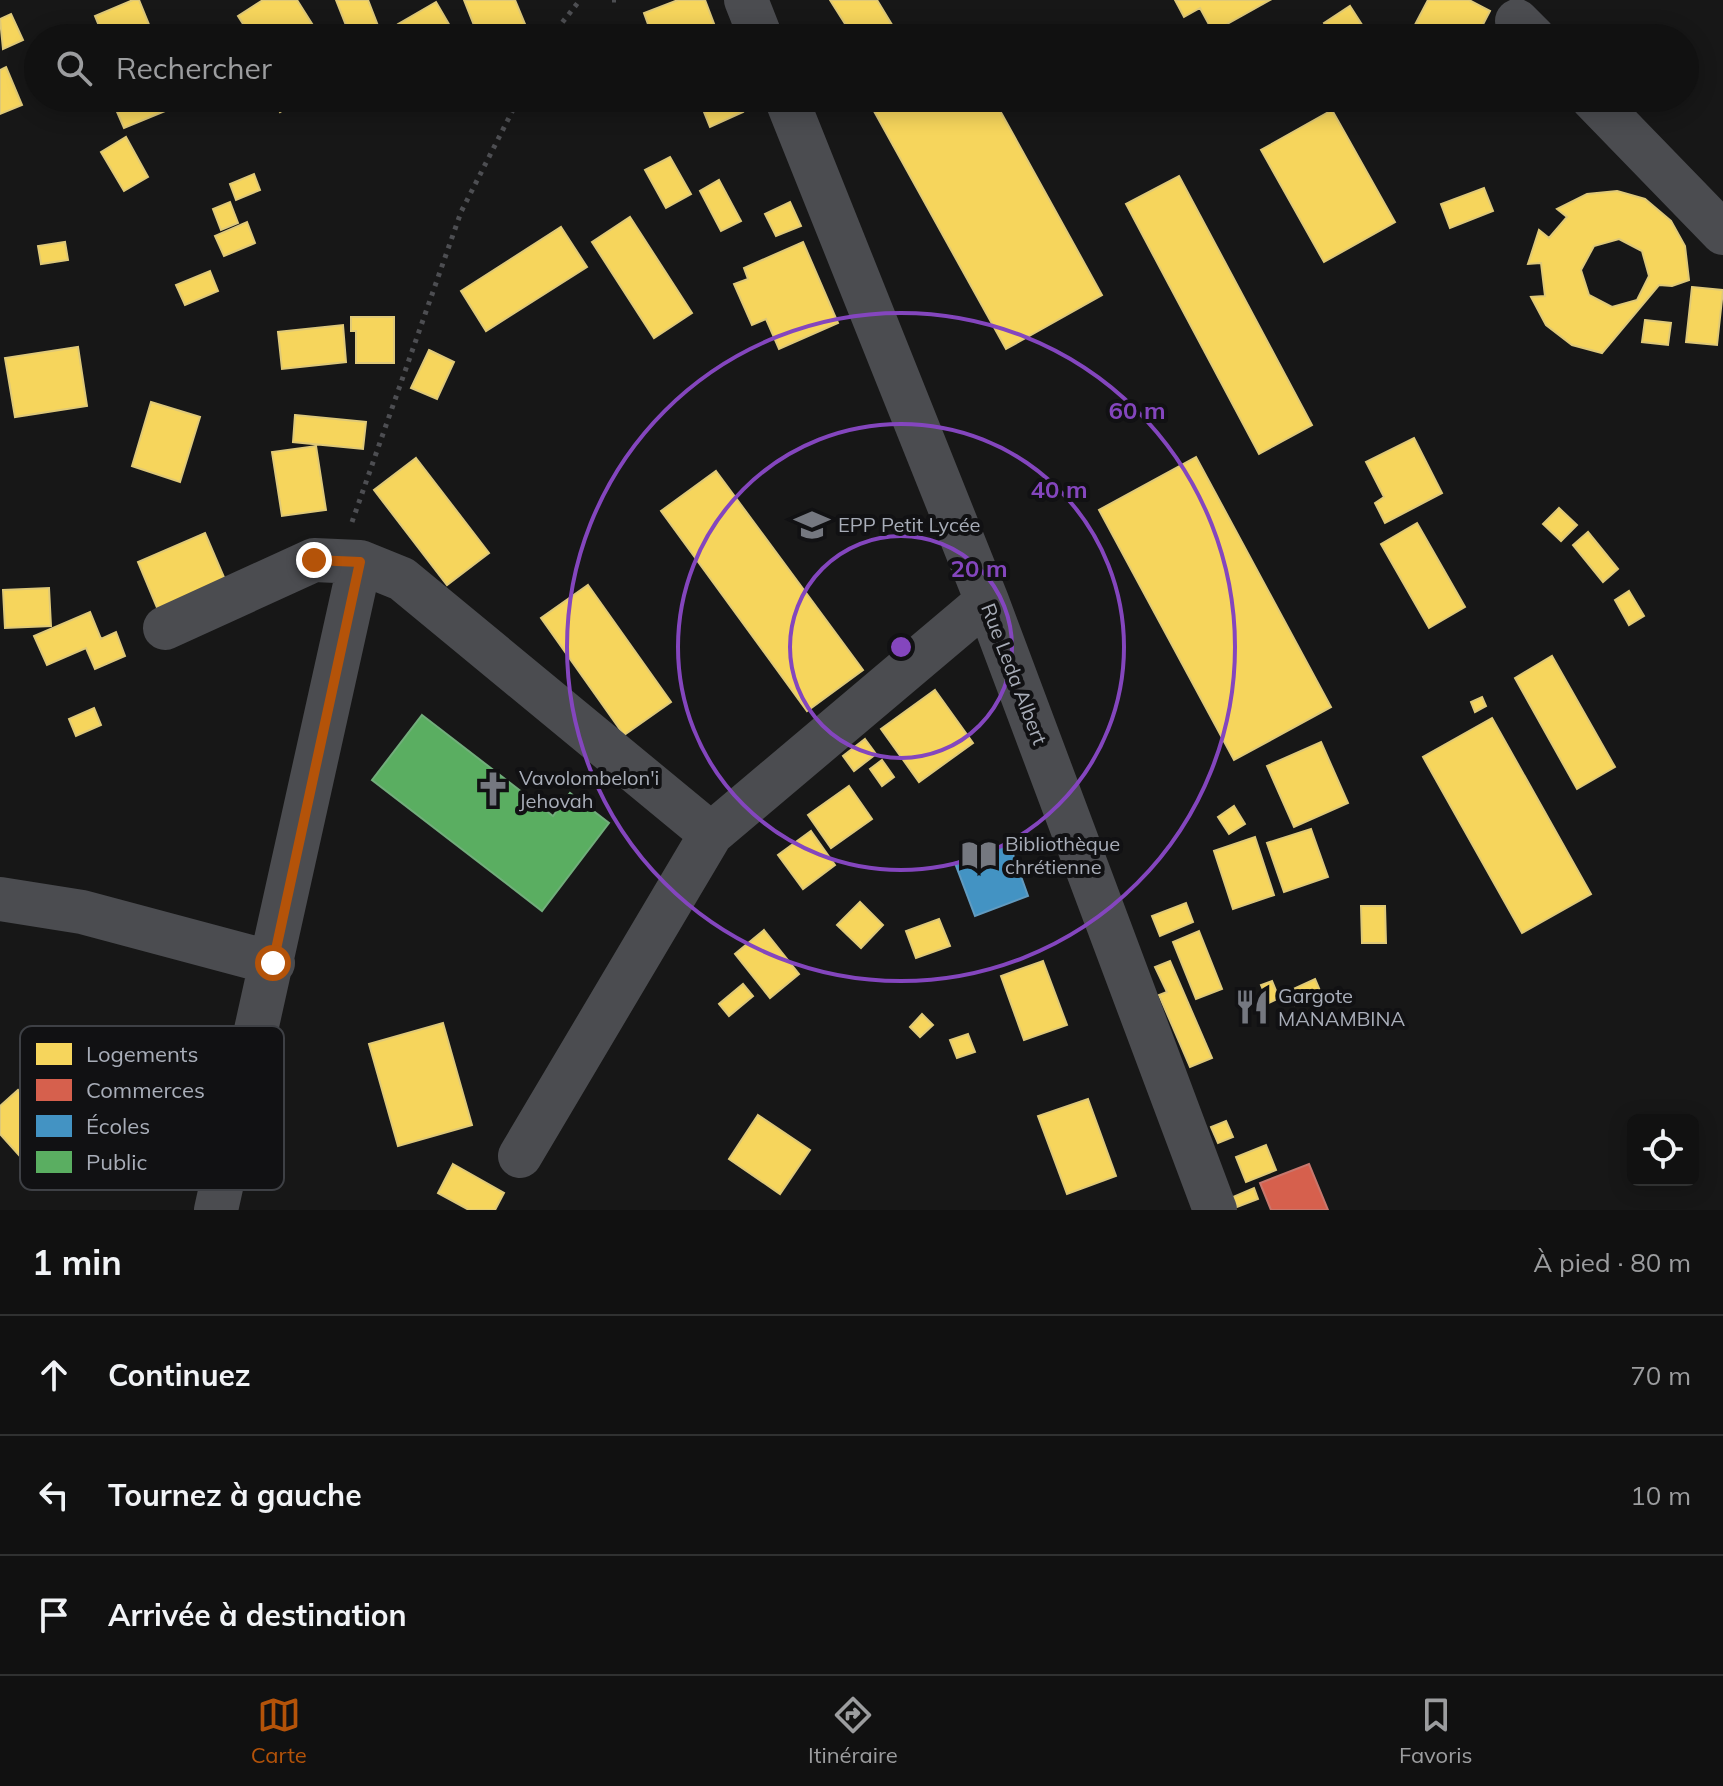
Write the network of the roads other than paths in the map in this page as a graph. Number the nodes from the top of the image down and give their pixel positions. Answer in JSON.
{"nodes":[{"id":1,"x":746,"y":0,"type":"edge"},
{"id":2,"x":755,"y":24,"type":"edge"},
{"id":3,"x":792,"y":112,"type":"edge"},
{"id":4,"x":1606,"y":112,"type":"edge"},
{"id":5,"x":1723,"y":233,"type":"edge"},
{"id":6,"x":349,"y":562,"type":"junction"},
{"id":7,"x":987,"y":601,"type":"junction"},
{"id":8,"x":165,"y":628,"type":"dead end"},
{"id":9,"x":711,"y":834,"type":"junction"},
{"id":10,"x":0,"y":899,"type":"edge"},
{"id":11,"x":273,"y":963,"type":"junction"},
{"id":12,"x":258,"y":1026,"type":"edge"},
{"id":13,"x":520,"y":1156,"type":"dead end"},
{"id":14,"x":221,"y":1190,"type":"edge"},
{"id":15,"x":216,"y":1210,"type":"edge"},
{"id":16,"x":1215,"y":1210,"type":"edge"}],
"edges":[{"from":1,"to":2,"type":"street"},
{"from":3,"to":7,"type":"street","name":"Rue Leda Albert"},
{"from":4,"to":5,"type":"street"},
{"from":6,"to":8,"type":"street"},
{"from":6,"to":9,"type":"street"},
{"from":6,"to":11,"type":"street"},
{"from":7,"to":9,"type":"street"},
{"from":7,"to":16,"type":"street","name":"Rue Leda Albert"},
{"from":9,"to":13,"type":"street"},
{"from":10,"to":11,"type":"street"},
{"from":11,"to":12,"type":"street"},
{"from":14,"to":15,"type":"street"}]}
